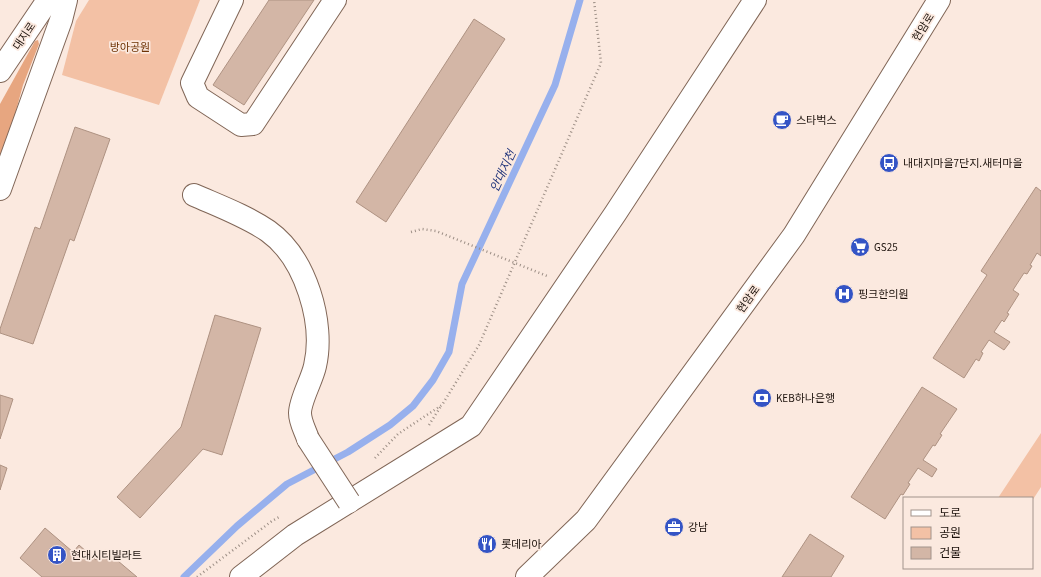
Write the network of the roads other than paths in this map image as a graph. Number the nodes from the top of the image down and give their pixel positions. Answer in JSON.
{"nodes":[{"id":1,"x":48,"y":0,"type":"edge"},
{"id":2,"x":66,"y":0,"type":"edge"},
{"id":3,"x":232,"y":0,"type":"edge"},
{"id":4,"x":335,"y":0,"type":"edge"},
{"id":5,"x":755,"y":0,"type":"edge"},
{"id":6,"x":939,"y":0,"type":"edge"},
{"id":7,"x":0,"y":72,"type":"edge"},
{"id":8,"x":0,"y":189,"type":"edge"},
{"id":9,"x":194,"y":195,"type":"dead end"},
{"id":10,"x":349,"y":502,"type":"junction"},
{"id":11,"x":240,"y":577,"type":"edge"},
{"id":12,"x":527,"y":577,"type":"edge"}],
"edges":[{"from":1,"to":7,"type":"street","name":"대지로"},
{"from":2,"to":8,"type":"street"},
{"from":3,"to":4,"type":"street"},
{"from":5,"to":10,"type":"street"},
{"from":6,"to":12,"type":"street","name":"현암로"},
{"from":9,"to":10,"type":"street","bridge":true},
{"from":10,"to":11,"type":"street"}]}
